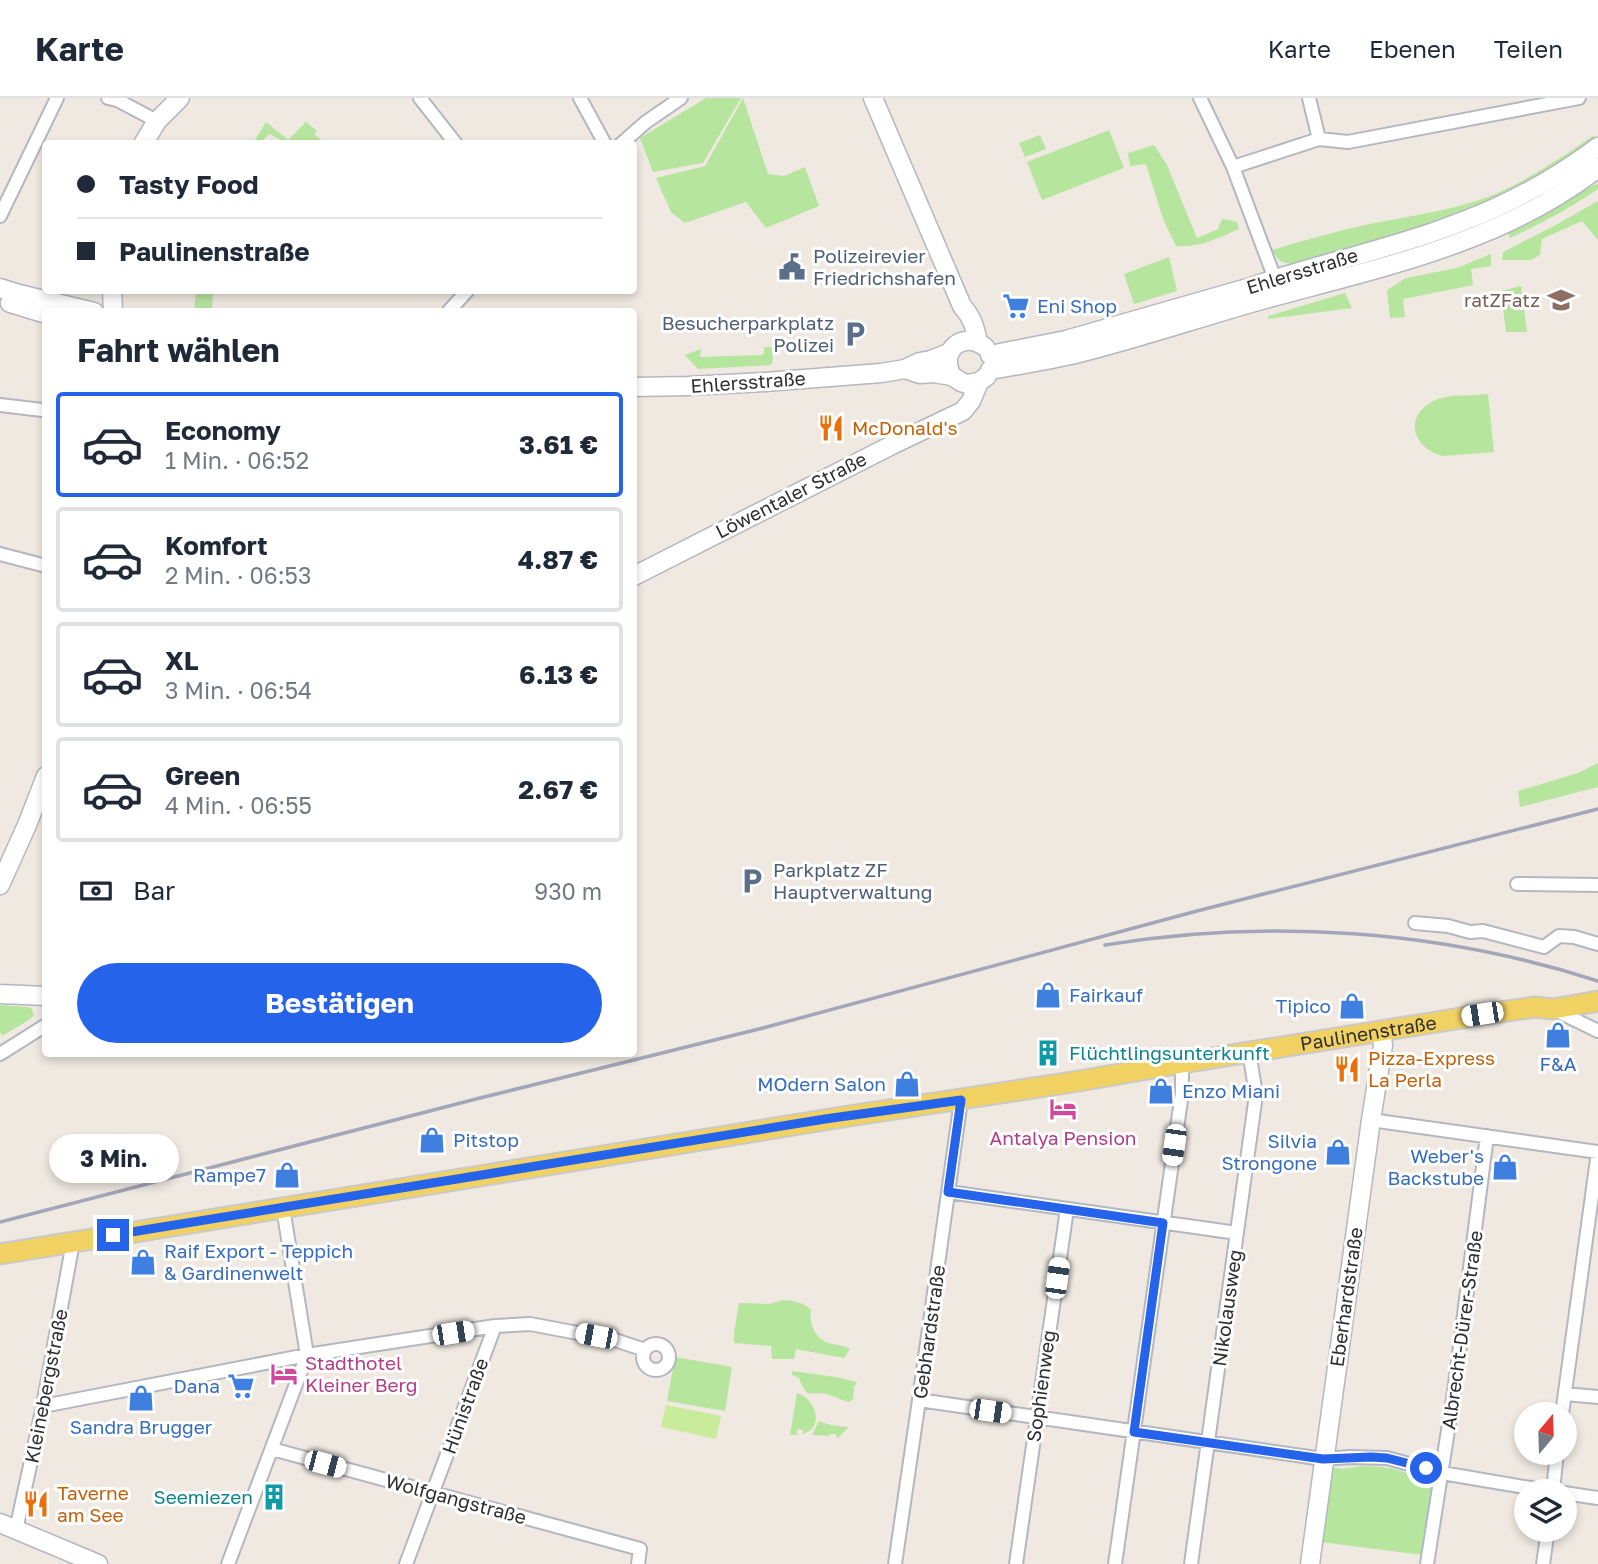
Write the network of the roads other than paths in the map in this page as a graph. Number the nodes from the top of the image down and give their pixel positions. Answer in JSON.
{"nodes":[{"id":1,"x":57,"y":98,"type":"edge"},
{"id":2,"x":180,"y":98,"type":"edge"},
{"id":3,"x":420,"y":98,"type":"edge"},
{"id":4,"x":580,"y":98,"type":"edge"},
{"id":5,"x":681,"y":98,"type":"edge"},
{"id":6,"x":1200,"y":98,"type":"edge"},
{"id":7,"x":1309,"y":98,"type":"edge"},
{"id":8,"x":1579,"y":98,"type":"edge"},
{"id":9,"x":114,"y":99,"type":"edge"},
{"id":10,"x":877,"y":99,"type":"edge"},
{"id":11,"x":157,"y":121,"type":"junction"},
{"id":12,"x":1319,"y":139,"type":"junction"},
{"id":13,"x":145,"y":140,"type":"edge"},
{"id":14,"x":453,"y":140,"type":"edge"},
{"id":15,"x":602,"y":140,"type":"edge"},
{"id":16,"x":626,"y":140,"type":"edge"},
{"id":17,"x":1598,"y":147,"type":"edge"},
{"id":18,"x":1233,"y":167,"type":"junction"},
{"id":19,"x":1598,"y":167,"type":"edge"},
{"id":20,"x":1598,"y":179,"type":"edge"},
{"id":21,"x":0,"y":216,"type":"edge"},
{"id":22,"x":1489,"y":231,"type":"junction"},
{"id":23,"x":1275,"y":279,"type":"junction"},
{"id":24,"x":0,"y":288,"type":"edge"},
{"id":25,"x":464,"y":294,"type":"edge"},
{"id":26,"x":0,"y":299,"type":"edge"},
{"id":27,"x":962,"y":306,"type":"junction"},
{"id":28,"x":77,"y":308,"type":"edge"},
{"id":29,"x":452,"y":308,"type":"edge"},
{"id":30,"x":42,"y":313,"type":"edge"},
{"id":31,"x":953,"y":349,"type":"junction"},
{"id":32,"x":984,"y":362,"type":"junction"},
{"id":33,"x":905,"y":369,"type":"junction"},
{"id":34,"x":957,"y":379,"type":"junction"},
{"id":35,"x":637,"y":387,"type":"edge"},
{"id":36,"x":0,"y":405,"type":"edge"},
{"id":37,"x":41,"y":410,"type":"dead end"},
{"id":38,"x":951,"y":417,"type":"junction"},
{"id":39,"x":0,"y":554,"type":"edge"},
{"id":40,"x":42,"y":565,"type":"edge"},
{"id":41,"x":637,"y":574,"type":"edge"},
{"id":42,"x":42,"y":786,"type":"edge"},
{"id":43,"x":1517,"y":884,"type":"dead end"},
{"id":44,"x":0,"y":885,"type":"edge"},
{"id":45,"x":1598,"y":886,"type":"edge"},
{"id":46,"x":1415,"y":923,"type":"dead end"},
{"id":47,"x":1598,"y":944,"type":"edge"},
{"id":48,"x":1598,"y":992,"type":"edge"},
{"id":49,"x":0,"y":994,"type":"edge"},
{"id":50,"x":42,"y":996,"type":"edge"},
{"id":51,"x":1598,"y":1001,"type":"edge"},
{"id":52,"x":1544,"y":1008,"type":"junction"},
{"id":53,"x":42,"y":1028,"type":"edge"},
{"id":54,"x":1381,"y":1031,"type":"junction"},
{"id":55,"x":1598,"y":1031,"type":"edge"},
{"id":56,"x":1249,"y":1051,"type":"junction"},
{"id":57,"x":0,"y":1054,"type":"edge"},
{"id":58,"x":1182,"y":1063,"type":"junction"},
{"id":59,"x":961,"y":1100,"type":"junction"},
{"id":60,"x":1370,"y":1120,"type":"junction"},
{"id":61,"x":1487,"y":1136,"type":"junction"},
{"id":62,"x":1598,"y":1152,"type":"edge"},
{"id":63,"x":948,"y":1192,"type":"junction"},
{"id":64,"x":283,"y":1208,"type":"junction"},
{"id":65,"x":1067,"y":1209,"type":"junction"},
{"id":66,"x":1163,"y":1223,"type":"junction"},
{"id":67,"x":1237,"y":1233,"type":"junction"},
{"id":68,"x":73,"y":1242,"type":"junction"},
{"id":69,"x":0,"y":1254,"type":"edge"},
{"id":70,"x":495,"y":1326,"type":"junction"},
{"id":71,"x":645,"y":1350,"type":"dead end"},
{"id":72,"x":307,"y":1355,"type":"junction"},
{"id":73,"x":1565,"y":1394,"type":"junction"},
{"id":74,"x":1598,"y":1397,"type":"edge"},
{"id":75,"x":919,"y":1400,"type":"junction"},
{"id":76,"x":1564,"y":1402,"type":"edge"},
{"id":77,"x":43,"y":1406,"type":"junction"},
{"id":78,"x":1037,"y":1418,"type":"junction"},
{"id":79,"x":1134,"y":1432,"type":"junction"},
{"id":80,"x":1208,"y":1444,"type":"junction"},
{"id":81,"x":272,"y":1449,"type":"junction"},
{"id":82,"x":1323,"y":1459,"type":"junction"},
{"id":83,"x":1442,"y":1474,"type":"junction"},
{"id":84,"x":1514,"y":1485,"type":"edge"},
{"id":85,"x":433,"y":1493,"type":"junction"},
{"id":86,"x":1577,"y":1495,"type":"edge"},
{"id":87,"x":1598,"y":1498,"type":"edge"},
{"id":88,"x":8,"y":1526,"type":"edge"},
{"id":89,"x":1546,"y":1542,"type":"edge"},
{"id":90,"x":98,"y":1564,"type":"edge"},
{"id":91,"x":228,"y":1564,"type":"edge"},
{"id":92,"x":406,"y":1564,"type":"edge"},
{"id":93,"x":638,"y":1564,"type":"edge"},
{"id":94,"x":895,"y":1564,"type":"edge"},
{"id":95,"x":1016,"y":1564,"type":"edge"},
{"id":96,"x":1115,"y":1564,"type":"edge"},
{"id":97,"x":1191,"y":1564,"type":"edge"},
{"id":98,"x":1310,"y":1564,"type":"edge"},
{"id":99,"x":1427,"y":1564,"type":"edge"},
{"id":100,"x":1543,"y":1564,"type":"edge"}],
"edges":[{"from":1,"to":21,"type":"street"},
{"from":2,"to":11,"type":"street"},
{"from":3,"to":14,"type":"street"},
{"from":4,"to":15,"type":"street"},
{"from":5,"to":16,"type":"street"},
{"from":6,"to":18,"type":"street"},
{"from":7,"to":12,"type":"street"},
{"from":8,"to":12,"type":"street"},
{"from":9,"to":11,"type":"street"},
{"from":10,"to":27,"type":"street"},
{"from":11,"to":13,"type":"street"},
{"from":12,"to":18,"type":"street"},
{"from":17,"to":23,"type":"street","name":"Ehlersstraße"},
{"from":18,"to":23,"type":"street"},
{"from":19,"to":22,"type":"street","name":"Ehlersstraße"},
{"from":20,"to":22,"type":"street"},
{"from":22,"to":32,"type":"street","name":"Ehlersstraße"},
{"from":23,"to":32,"type":"street","name":"Ehlersstraße"},
{"from":24,"to":28,"type":"street"},
{"from":25,"to":29,"type":"street"},
{"from":26,"to":30,"type":"street"},
{"from":27,"to":31,"type":"street"},
{"from":27,"to":32,"type":"street"},
{"from":31,"to":32,"type":"street","name":"Ehlersstraße"},
{"from":31,"to":33,"type":"street","name":"Ehlersstraße"},
{"from":31,"to":34,"type":"street"},
{"from":32,"to":34,"type":"street","name":"Ehlersstraße"},
{"from":32,"to":38,"type":"street","name":"Löwentaler Straße"},
{"from":33,"to":34,"type":"street","name":"Ehlersstraße"},
{"from":33,"to":35,"type":"street","name":"Ehlersstraße"},
{"from":34,"to":38,"type":"street"},
{"from":36,"to":37,"type":"street"},
{"from":38,"to":41,"type":"street","name":"Löwentaler Straße"},
{"from":39,"to":40,"type":"street"},
{"from":42,"to":44,"type":"street"},
{"from":43,"to":45,"type":"street"},
{"from":46,"to":47,"type":"street"},
{"from":48,"to":52,"type":"main road","name":"Paulinenstraße"},
{"from":49,"to":50,"type":"street"},
{"from":51,"to":52,"type":"main road","name":"Paulinenstraße"},
{"from":52,"to":54,"type":"main road","name":"Paulinenstraße"},
{"from":52,"to":55,"type":"street"},
{"from":53,"to":57,"type":"street"},
{"from":54,"to":56,"type":"main road","name":"Paulinenstraße"},
{"from":54,"to":60,"type":"street","name":"Eberhardstraße"},
{"from":56,"to":58,"type":"main road","name":"Paulinenstraße"},
{"from":56,"to":67,"type":"street","name":"Nikolausweg"},
{"from":58,"to":59,"type":"main road","name":"Paulinenstraße"},
{"from":58,"to":66,"type":"street"},
{"from":59,"to":63,"type":"street","name":"Gebhardstraße"},
{"from":59,"to":64,"type":"main road","name":"Paulinenstraße"},
{"from":60,"to":61,"type":"street"},
{"from":60,"to":82,"type":"street","name":"Eberhardstraße"},
{"from":61,"to":62,"type":"street"},
{"from":61,"to":83,"type":"street","name":"Albrecht-Dürer-Straße"},
{"from":62,"to":73,"type":"street"},
{"from":63,"to":65,"type":"street"},
{"from":63,"to":75,"type":"street","name":"Gebhardstraße"},
{"from":64,"to":68,"type":"main road","name":"Paulinenstraße"},
{"from":64,"to":72,"type":"street"},
{"from":65,"to":66,"type":"street"},
{"from":65,"to":78,"type":"street","name":"Sophienweg"},
{"from":66,"to":67,"type":"street"},
{"from":66,"to":79,"type":"street"},
{"from":67,"to":80,"type":"street","name":"Nikolausweg"},
{"from":68,"to":69,"type":"main road","name":"Paulinenstraße"},
{"from":68,"to":77,"type":"street","name":"Kleinebergstraße"},
{"from":70,"to":71,"type":"street"},
{"from":70,"to":72,"type":"street"},
{"from":70,"to":85,"type":"street","name":"Hünistraße"},
{"from":72,"to":77,"type":"street"},
{"from":72,"to":81,"type":"street"},
{"from":73,"to":74,"type":"street"},
{"from":73,"to":76,"type":"street"},
{"from":75,"to":78,"type":"street"},
{"from":75,"to":94,"type":"street","name":"Gebhardstraße"},
{"from":77,"to":88,"type":"street","name":"Kleinebergstraße"},
{"from":78,"to":79,"type":"street"},
{"from":78,"to":95,"type":"street","name":"Sophienweg"},
{"from":79,"to":80,"type":"street"},
{"from":79,"to":96,"type":"street"},
{"from":80,"to":82,"type":"street"},
{"from":80,"to":97,"type":"street","name":"Nikolausweg"},
{"from":81,"to":85,"type":"street","name":"Wolfgangstraße"},
{"from":81,"to":91,"type":"street"},
{"from":82,"to":83,"type":"street"},
{"from":82,"to":98,"type":"street","name":"Eberhardstraße"},
{"from":83,"to":84,"type":"street"},
{"from":83,"to":99,"type":"street","name":"Albrecht-Dürer-Straße"},
{"from":85,"to":92,"type":"street","name":"Hünistraße"},
{"from":85,"to":93,"type":"street","name":"Wolfgangstraße"},
{"from":86,"to":87,"type":"street"},
{"from":88,"to":90,"type":"street"},
{"from":89,"to":100,"type":"street"}]}
